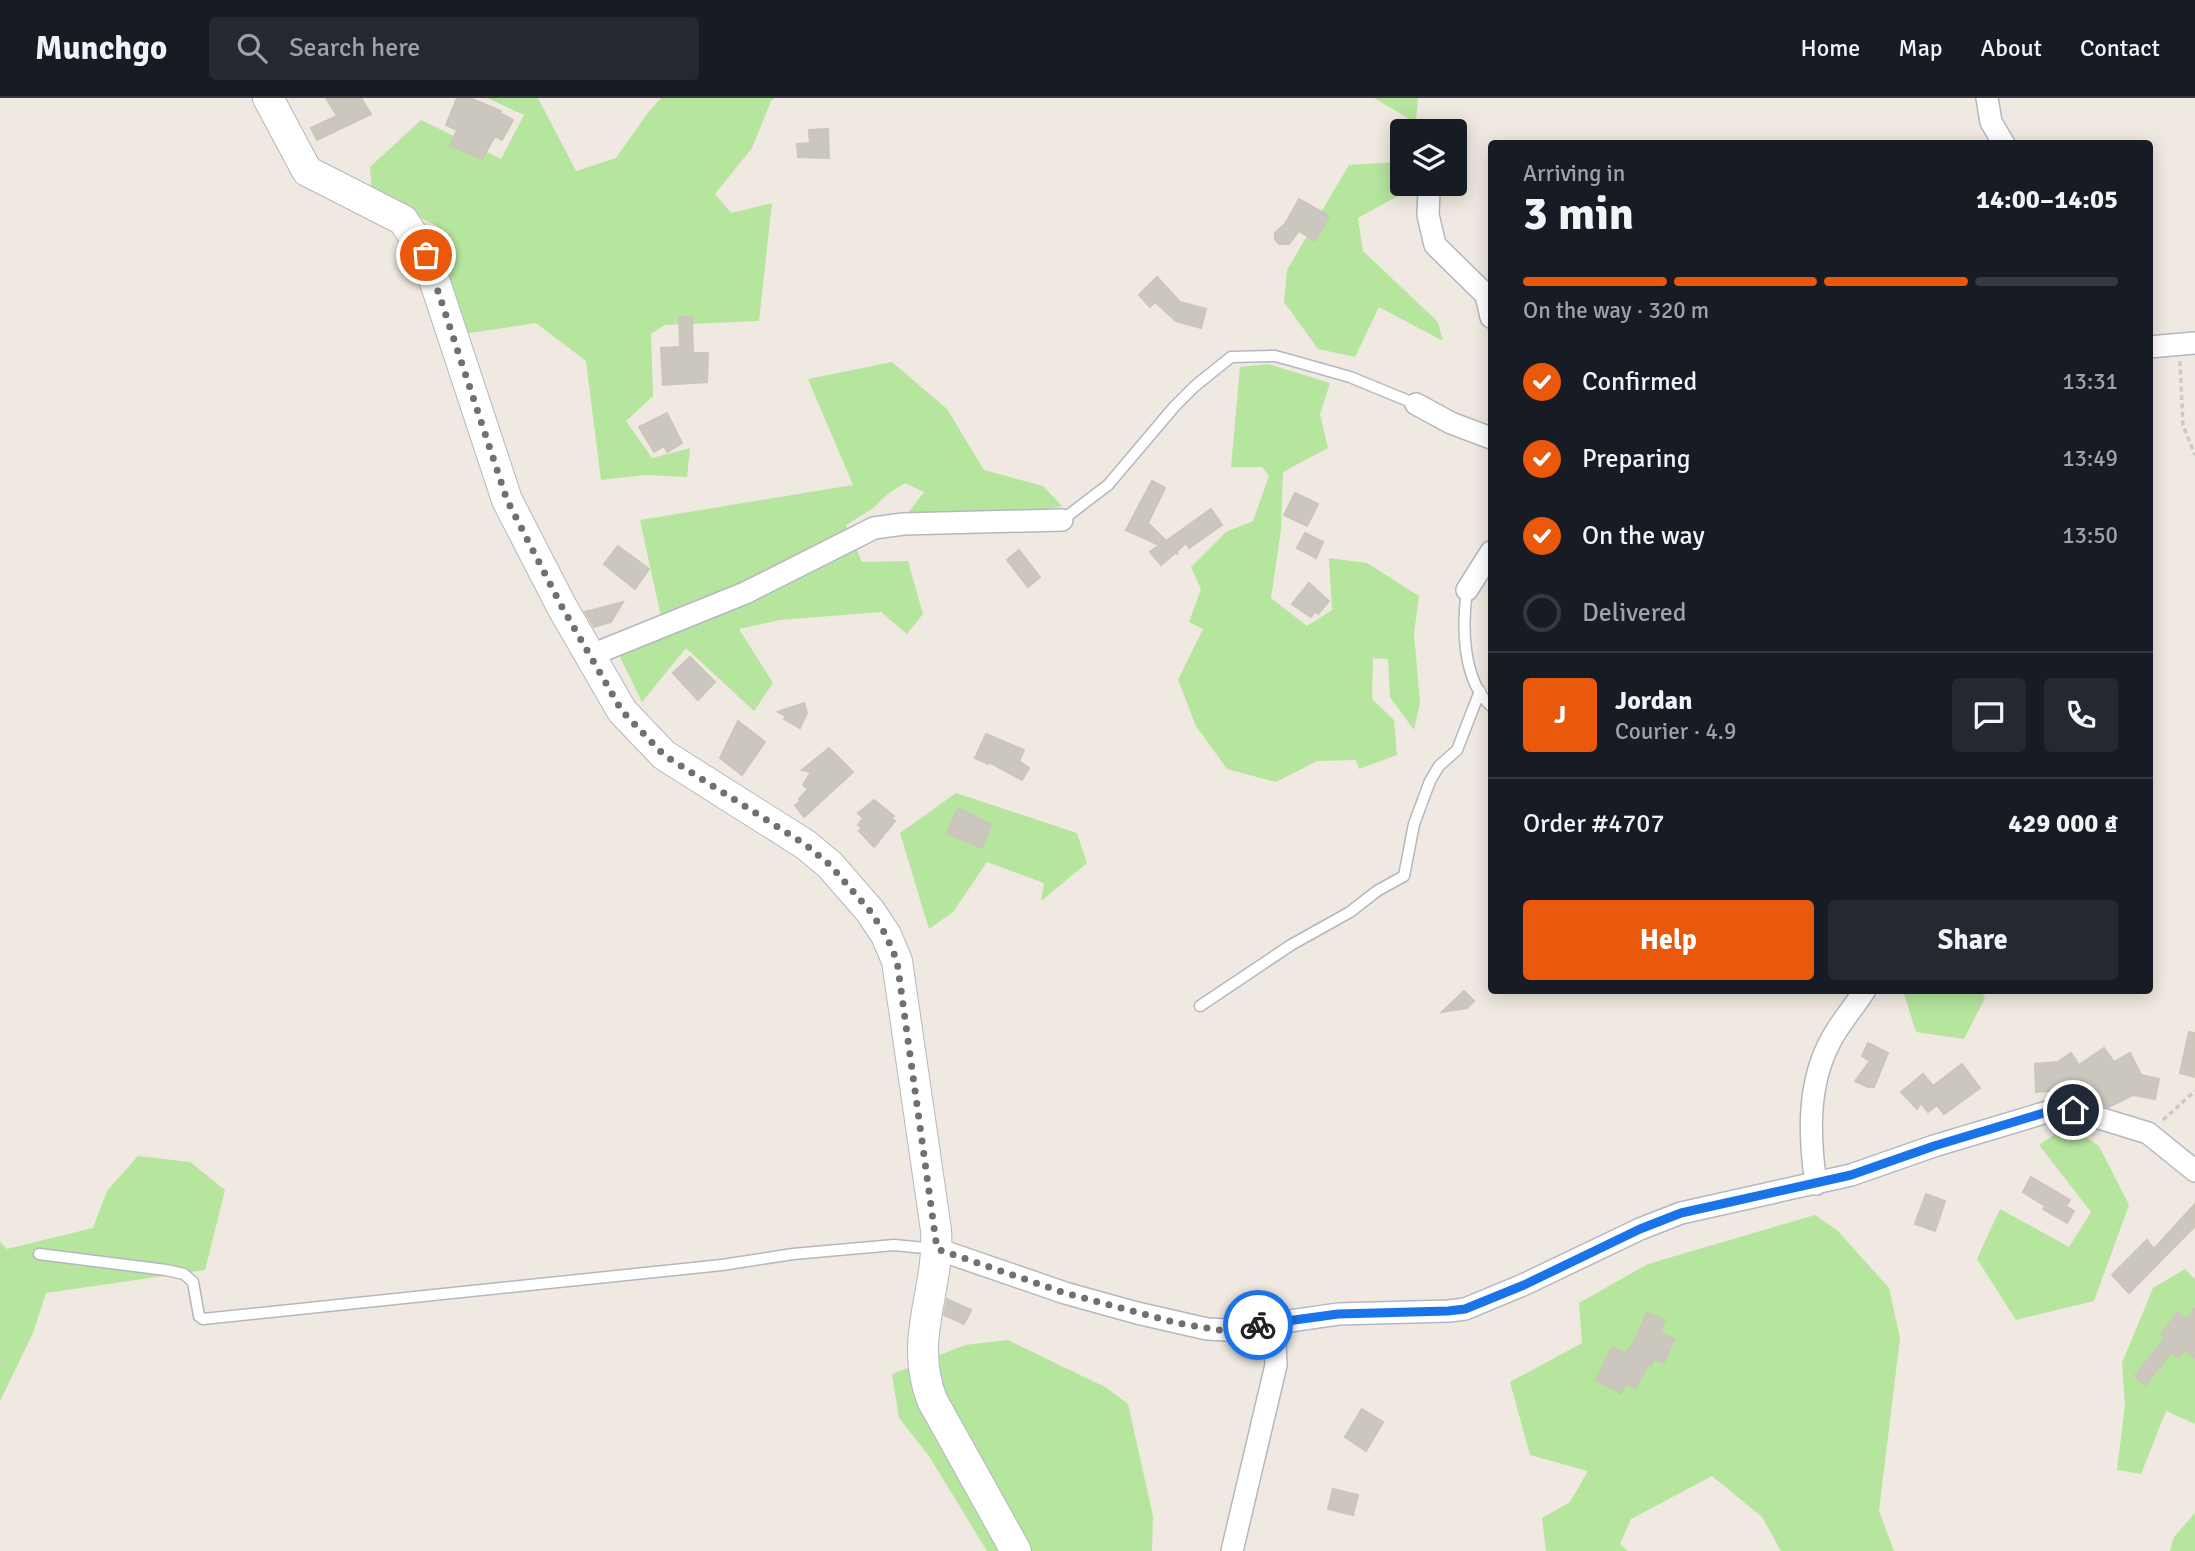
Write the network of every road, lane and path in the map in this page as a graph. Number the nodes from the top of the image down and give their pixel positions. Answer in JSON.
{"nodes":[{"id":1,"x":268,"y":98,"type":"edge"},
{"id":2,"x":1987,"y":98,"type":"edge"},
{"id":3,"x":2002,"y":140,"type":"edge"},
{"id":4,"x":1429,"y":196,"type":"edge"},
{"id":5,"x":1488,"y":304,"type":"edge"},
{"id":6,"x":2187,"y":344,"type":"edge"},
{"id":7,"x":2153,"y":348,"type":"edge"},
{"id":8,"x":1416,"y":404,"type":"joint"},
{"id":9,"x":1488,"y":437,"type":"edge"},
{"id":10,"x":2195,"y":455,"type":"edge"},
{"id":11,"x":1062,"y":520,"type":"joint"},
{"id":12,"x":1488,"y":557,"type":"edge"},
{"id":13,"x":1467,"y":590,"type":"joint"},
{"id":14,"x":589,"y":656,"type":"junction"},
{"id":15,"x":1480,"y":691,"type":"junction"},
{"id":16,"x":1488,"y":702,"type":"edge"},
{"id":17,"x":1862,"y":994,"type":"edge"},
{"id":18,"x":1200,"y":1006,"type":"dead end"},
{"id":19,"x":2195,"y":1091,"type":"edge"},
{"id":20,"x":2148,"y":1133,"type":"junction"},
{"id":21,"x":2195,"y":1171,"type":"edge"},
{"id":22,"x":1816,"y":1184,"type":"junction"},
{"id":23,"x":937,"y":1249,"type":"junction"},
{"id":24,"x":39,"y":1254,"type":"dead end"},
{"id":25,"x":1274,"y":1323,"type":"junction"},
{"id":26,"x":1016,"y":1551,"type":"edge"},
{"id":27,"x":1232,"y":1551,"type":"edge"}],
"edges":[{"from":1,"to":14,"type":"street"},
{"from":2,"to":3,"type":"street"},
{"from":4,"to":5,"type":"street"},
{"from":6,"to":7,"type":"street"},
{"from":6,"to":10,"type":"path"},
{"from":8,"to":9,"type":"street"},
{"from":8,"to":11,"type":"lane"},
{"from":11,"to":14,"type":"street"},
{"from":12,"to":13,"type":"street"},
{"from":13,"to":15,"type":"lane"},
{"from":14,"to":23,"type":"street"},
{"from":15,"to":16,"type":"lane"},
{"from":15,"to":18,"type":"lane"},
{"from":17,"to":22,"type":"street"},
{"from":19,"to":20,"type":"path"},
{"from":20,"to":21,"type":"street"},
{"from":20,"to":22,"type":"street"},
{"from":22,"to":25,"type":"street"},
{"from":23,"to":24,"type":"lane"},
{"from":23,"to":25,"type":"street"},
{"from":23,"to":26,"type":"street"},
{"from":25,"to":27,"type":"street"}]}
